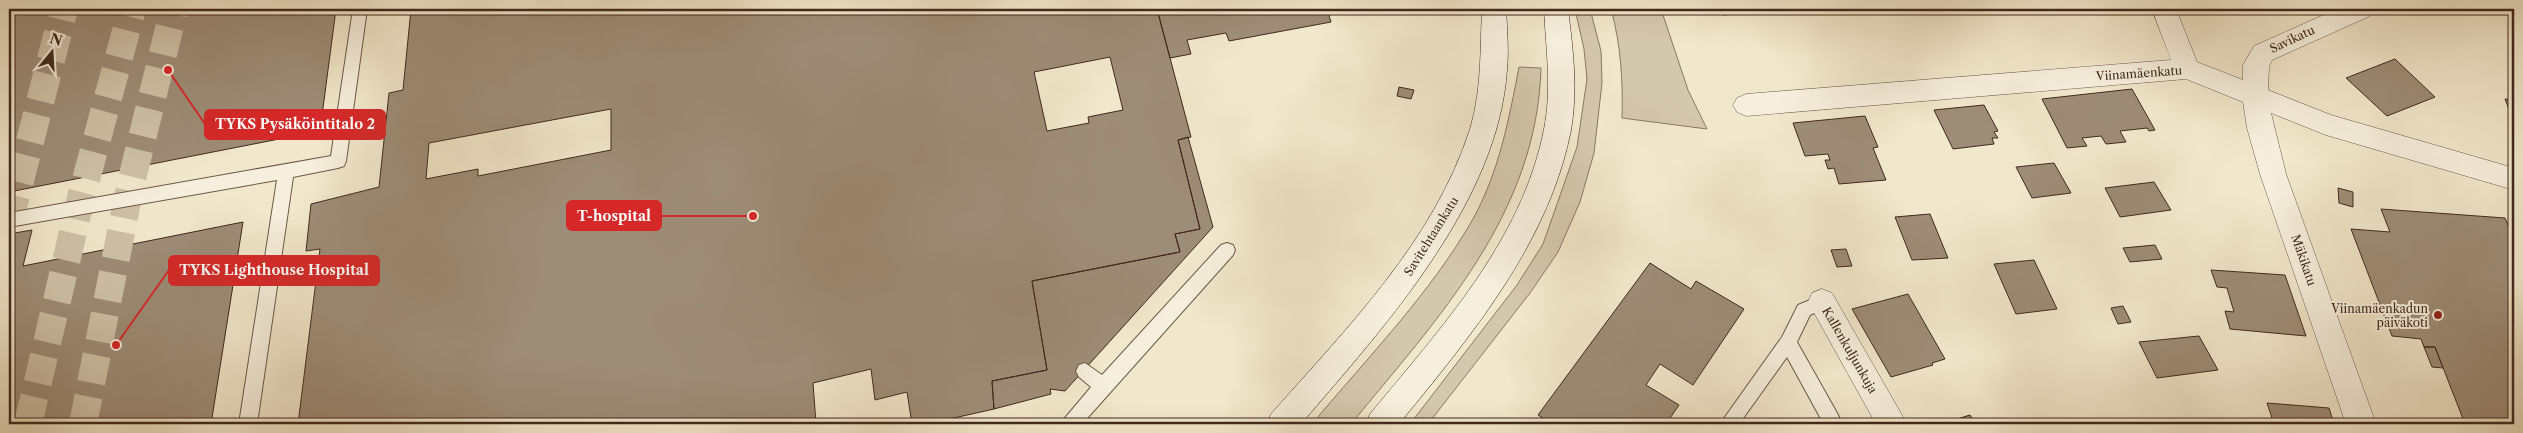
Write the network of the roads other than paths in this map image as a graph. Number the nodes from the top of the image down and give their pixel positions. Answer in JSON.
{"nodes":[{"id":1,"x":360,"y":9,"type":"edge"},
{"id":2,"x":1494,"y":9,"type":"edge"},
{"id":3,"x":1556,"y":9,"type":"edge"},
{"id":4,"x":2164,"y":9,"type":"edge"},
{"id":5,"x":2361,"y":9,"type":"edge"},
{"id":6,"x":2188,"y":69,"type":"junction"},
{"id":7,"x":2255,"y":94,"type":"junction"},
{"id":8,"x":1746,"y":105,"type":"dead end"},
{"id":9,"x":286,"y":172,"type":"junction"},
{"id":10,"x":2514,"y":179,"type":"edge"},
{"id":11,"x":9,"y":220,"type":"edge"},
{"id":12,"x":1227,"y":250,"type":"dead end"},
{"id":13,"x":1822,"y":302,"type":"joint"},
{"id":14,"x":1788,"y":342,"type":"junction"},
{"id":15,"x":1085,"y":371,"type":"dead end"},
{"id":16,"x":1102,"y":386,"type":"junction"},
{"id":17,"x":248,"y":424,"type":"edge"},
{"id":18,"x":1071,"y":424,"type":"edge"},
{"id":19,"x":1282,"y":424,"type":"edge"},
{"id":20,"x":1381,"y":424,"type":"edge"},
{"id":21,"x":1729,"y":424,"type":"edge"},
{"id":22,"x":1828,"y":424,"type":"edge"},
{"id":23,"x":1892,"y":424,"type":"edge"},
{"id":24,"x":2361,"y":424,"type":"edge"}],
"edges":[{"from":1,"to":9,"type":"lane"},
{"from":2,"to":19,"type":"street","name":"Savitehtaankatu"},
{"from":3,"to":20,"type":"street"},
{"from":4,"to":6,"type":"street"},
{"from":5,"to":7,"type":"street","name":"Savikatu"},
{"from":6,"to":7,"type":"street","name":"Viinamäenkatu"},
{"from":6,"to":8,"type":"street","name":"Viinamäenkatu"},
{"from":7,"to":10,"type":"street","name":"Viinamäenkatu"},
{"from":7,"to":24,"type":"street","name":"Mäkikatu"},
{"from":9,"to":11,"type":"lane"},
{"from":9,"to":17,"type":"lane"},
{"from":12,"to":16,"type":"lane"},
{"from":13,"to":14,"type":"lane"},
{"from":13,"to":23,"type":"street","name":"Kallenkuljunkuja"},
{"from":14,"to":21,"type":"lane"},
{"from":14,"to":22,"type":"lane"},
{"from":15,"to":16,"type":"lane"},
{"from":16,"to":18,"type":"lane"}]}
